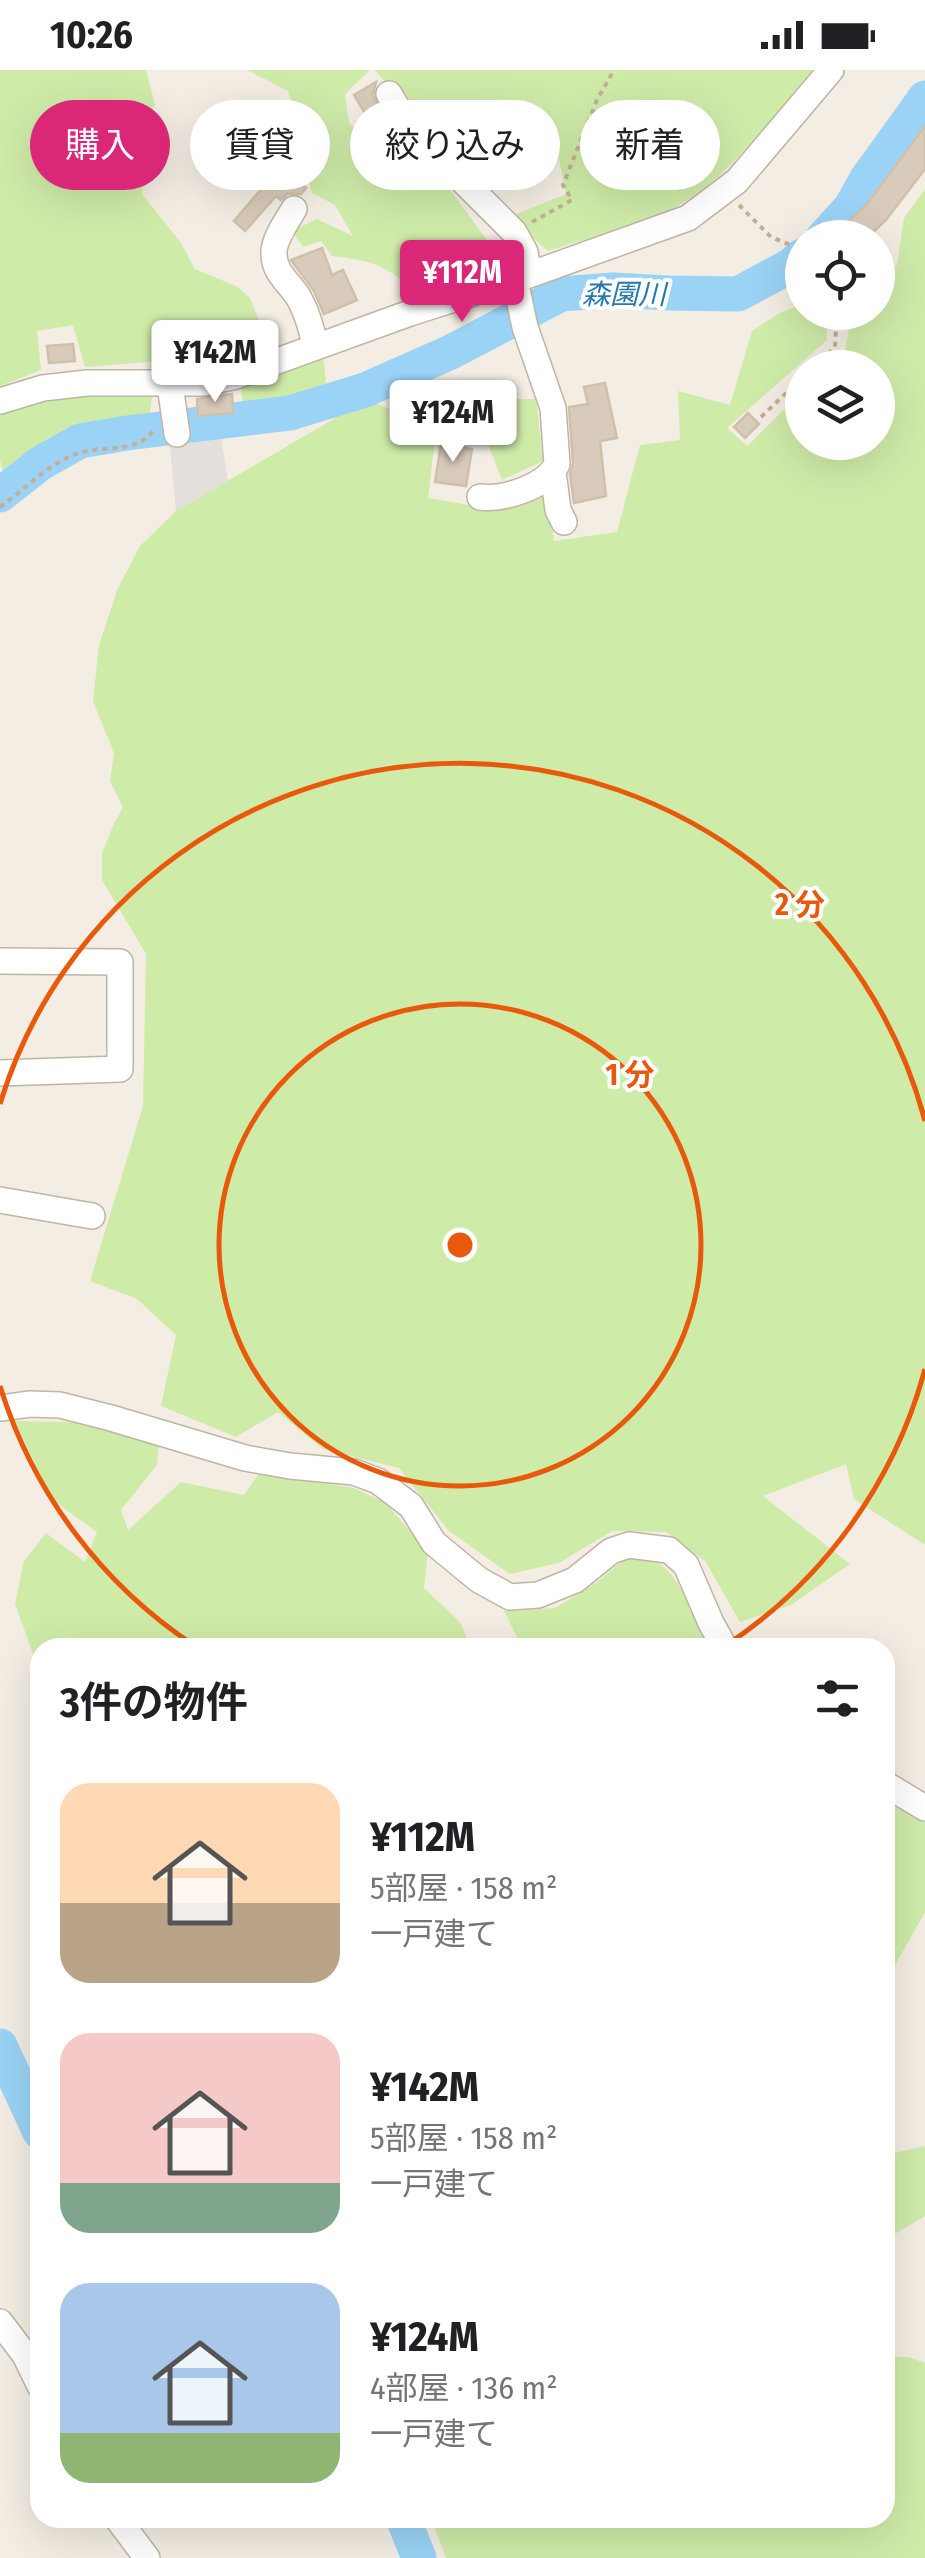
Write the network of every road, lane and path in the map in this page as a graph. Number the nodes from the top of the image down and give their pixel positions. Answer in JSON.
{"nodes":[{"id":1,"x":614,"y":70,"type":"edge"},
{"id":2,"x":831,"y":70,"type":"edge"},
{"id":3,"x":389,"y":94,"type":"dead end"},
{"id":4,"x":725,"y":191,"type":"junction"},
{"id":5,"x":294,"y":209,"type":"dead end"},
{"id":6,"x":514,"y":232,"type":"junction"},
{"id":7,"x":785,"y":243,"type":"edge"},
{"id":8,"x":522,"y":277,"type":"junction"},
{"id":9,"x":315,"y":346,"type":"junction"},
{"id":10,"x":170,"y":384,"type":"junction"},
{"id":11,"x":785,"y":394,"type":"edge"},
{"id":12,"x":0,"y":402,"type":"edge"},
{"id":13,"x":761,"y":417,"type":"dead end"},
{"id":14,"x":168,"y":429,"type":"joint"},
{"id":15,"x":554,"y":472,"type":"junction"},
{"id":16,"x":480,"y":497,"type":"dead end"},
{"id":17,"x":0,"y":507,"type":"edge"},
{"id":18,"x":564,"y":522,"type":"dead end"},
{"id":19,"x":0,"y":961,"type":"edge"},
{"id":20,"x":0,"y":1074,"type":"edge"},
{"id":21,"x":0,"y":1200,"type":"edge"},
{"id":22,"x":92,"y":1216,"type":"dead end"},
{"id":23,"x":0,"y":1408,"type":"edge"},
{"id":24,"x":719,"y":1638,"type":"edge"},
{"id":25,"x":895,"y":1790,"type":"edge"},
{"id":26,"x":925,"y":1808,"type":"edge"},
{"id":27,"x":0,"y":2322,"type":"edge"},
{"id":28,"x":30,"y":2365,"type":"edge"},
{"id":29,"x":124,"y":2528,"type":"edge"},
{"id":30,"x":147,"y":2558,"type":"edge"}],
"edges":[{"from":1,"to":6,"type":"path"},
{"from":2,"to":4,"type":"street"},
{"from":3,"to":6,"type":"street"},
{"from":4,"to":7,"type":"path"},
{"from":4,"to":8,"type":"street"},
{"from":5,"to":9,"type":"street"},
{"from":6,"to":8,"type":"street"},
{"from":8,"to":9,"type":"street"},
{"from":8,"to":15,"type":"street"},
{"from":9,"to":10,"type":"street"},
{"from":10,"to":12,"type":"street"},
{"from":10,"to":14,"type":"street"},
{"from":11,"to":13,"type":"path"},
{"from":14,"to":17,"type":"path"},
{"from":15,"to":16,"type":"street"},
{"from":15,"to":18,"type":"street"},
{"from":19,"to":20,"type":"street"},
{"from":21,"to":22,"type":"street"},
{"from":23,"to":24,"type":"street"},
{"from":25,"to":26,"type":"street"},
{"from":27,"to":28,"type":"street"},
{"from":29,"to":30,"type":"street"}]}
